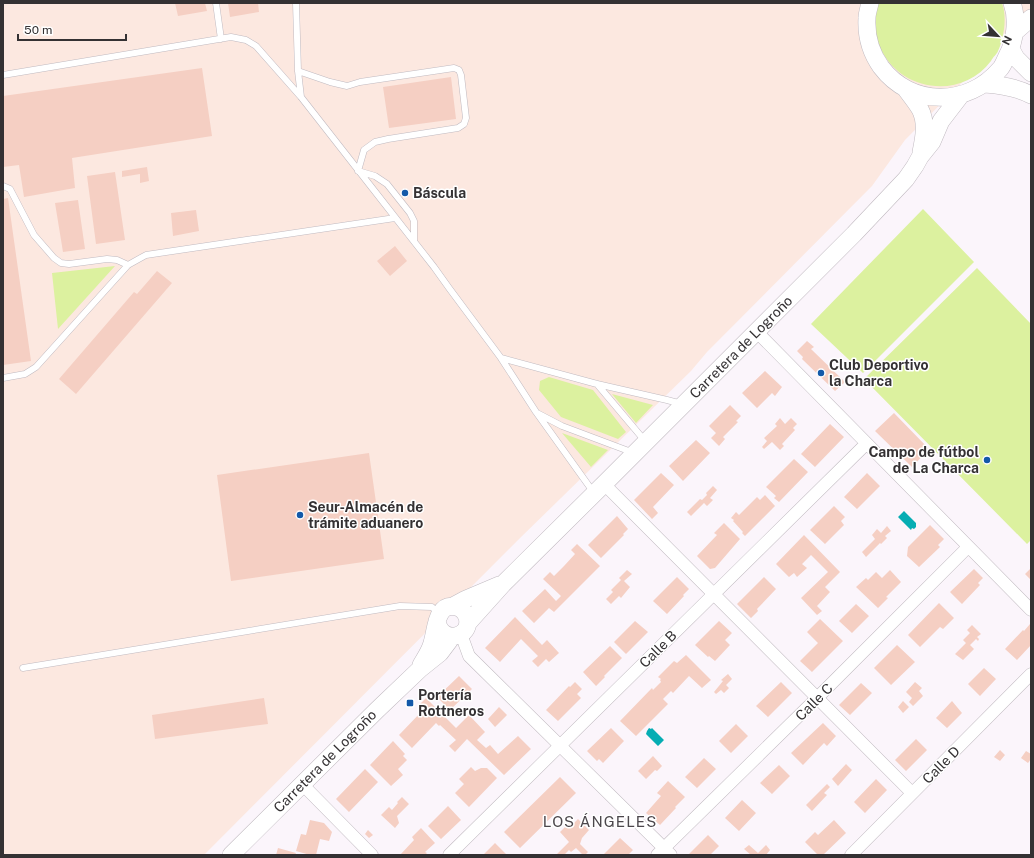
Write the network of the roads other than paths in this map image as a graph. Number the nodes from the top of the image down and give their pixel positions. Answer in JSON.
{"nodes":[{"id":1,"x":216,"y":3,"type":"edge"},
{"id":2,"x":296,"y":3,"type":"edge"},
{"id":3,"x":870,"y":3,"type":"edge"},
{"id":4,"x":1012,"y":3,"type":"edge"},
{"id":5,"x":1031,"y":18,"type":"edge"},
{"id":6,"x":1015,"y":32,"type":"junction"},
{"id":7,"x":221,"y":39,"type":"junction"},
{"id":8,"x":1011,"y":50,"type":"junction"},
{"id":9,"x":298,"y":71,"type":"junction"},
{"id":10,"x":1031,"y":74,"type":"edge"},
{"id":11,"x":3,"y":75,"type":"edge"},
{"id":12,"x":984,"y":84,"type":"junction"},
{"id":13,"x":905,"y":88,"type":"junction"},
{"id":14,"x":961,"y":95,"type":"junction"},
{"id":15,"x":1031,"y":95,"type":"edge"},
{"id":16,"x":301,"y":97,"type":"junction"},
{"id":17,"x":920,"y":157,"type":"junction"},
{"id":18,"x":358,"y":171,"type":"junction"},
{"id":19,"x":3,"y":186,"type":"edge"},
{"id":20,"x":395,"y":218,"type":"junction"},
{"id":21,"x":414,"y":240,"type":"junction"},
{"id":22,"x":128,"y":264,"type":"junction"},
{"id":23,"x":756,"y":332,"type":"junction"},
{"id":24,"x":501,"y":358,"type":"junction"},
{"id":25,"x":3,"y":378,"type":"edge"},
{"id":26,"x":597,"y":384,"type":"junction"},
{"id":27,"x":683,"y":405,"type":"junction"},
{"id":28,"x":536,"y":412,"type":"junction"},
{"id":29,"x":866,"y":444,"type":"junction"},
{"id":30,"x":641,"y":448,"type":"junction"},
{"id":31,"x":600,"y":489,"type":"junction"},
{"id":32,"x":968,"y":547,"type":"junction"},
{"id":33,"x":503,"y":584,"type":"junction"},
{"id":34,"x":714,"y":594,"type":"junction"},
{"id":35,"x":1031,"y":610,"type":"edge"},
{"id":36,"x":443,"y":614,"type":"junction"},
{"id":37,"x":460,"y":631,"type":"junction"},
{"id":38,"x":23,"y":668,"type":"dead end"},
{"id":39,"x":420,"y":669,"type":"junction"},
{"id":40,"x":1031,"y":674,"type":"edge"},
{"id":41,"x":818,"y":698,"type":"junction"},
{"id":42,"x":560,"y":745,"type":"junction"},
{"id":43,"x":302,"y":784,"type":"junction"},
{"id":44,"x":912,"y":794,"type":"junction"},
{"id":45,"x":664,"y":853,"type":"edge"},
{"id":46,"x":231,"y":855,"type":"edge"},
{"id":47,"x":372,"y":855,"type":"edge"},
{"id":48,"x":449,"y":855,"type":"edge"},
{"id":49,"x":851,"y":855,"type":"edge"}],
"edges":[{"from":1,"to":7,"type":"lane"},
{"from":2,"to":9,"type":"lane"},
{"from":3,"to":13,"type":"main road"},
{"from":4,"to":6,"type":"main road"},
{"from":5,"to":6,"type":"main road"},
{"from":6,"to":8,"type":"main road"},
{"from":7,"to":11,"type":"lane"},
{"from":7,"to":16,"type":"lane"},
{"from":8,"to":10,"type":"main road"},
{"from":8,"to":12,"type":"main road"},
{"from":9,"to":16,"type":"lane"},
{"from":9,"to":18,"type":"lane"},
{"from":12,"to":14,"type":"main road"},
{"from":12,"to":15,"type":"main road"},
{"from":13,"to":14,"type":"main road"},
{"from":13,"to":17,"type":"main road"},
{"from":14,"to":17,"type":"main road","name":"Carretera de Logroño"},
{"from":16,"to":18,"type":"lane"},
{"from":17,"to":23,"type":"main road","name":"Carretera de Logroño"},
{"from":18,"to":20,"type":"lane"},
{"from":18,"to":21,"type":"lane"},
{"from":19,"to":22,"type":"lane"},
{"from":20,"to":21,"type":"lane"},
{"from":20,"to":22,"type":"lane"},
{"from":21,"to":24,"type":"lane"},
{"from":22,"to":25,"type":"lane"},
{"from":23,"to":27,"type":"main road","name":"Carretera de Logroño"},
{"from":23,"to":29,"type":"street"},
{"from":24,"to":26,"type":"lane"},
{"from":24,"to":28,"type":"lane"},
{"from":26,"to":27,"type":"lane"},
{"from":26,"to":30,"type":"lane"},
{"from":27,"to":30,"type":"main road","name":"Carretera de Logroño"},
{"from":28,"to":30,"type":"lane"},
{"from":28,"to":31,"type":"lane"},
{"from":29,"to":32,"type":"street"},
{"from":29,"to":34,"type":"street","name":"Calle B"},
{"from":30,"to":31,"type":"main road","name":"Carretera de Logroño"},
{"from":31,"to":33,"type":"main road","name":"Carretera de Logroño"},
{"from":31,"to":34,"type":"street"},
{"from":32,"to":35,"type":"street"},
{"from":32,"to":41,"type":"street","name":"Calle C"},
{"from":33,"to":36,"type":"main road","name":"Carretera de Logroño"},
{"from":33,"to":37,"type":"main road","name":"Carretera de Logroño"},
{"from":34,"to":41,"type":"street"},
{"from":34,"to":42,"type":"street","name":"Calle B"},
{"from":36,"to":37,"type":"main road"},
{"from":36,"to":37,"type":"main road"},
{"from":36,"to":38,"type":"lane"},
{"from":36,"to":39,"type":"main road","name":"Carretera de Logroño"},
{"from":37,"to":39,"type":"main road","name":"Carretera de Logroño"},
{"from":37,"to":42,"type":"street"},
{"from":39,"to":43,"type":"main road","name":"Carretera de Logroño"},
{"from":40,"to":44,"type":"street","name":"Calle D"},
{"from":41,"to":44,"type":"street"},
{"from":41,"to":45,"type":"street","name":"Calle C"},
{"from":42,"to":45,"type":"street"},
{"from":42,"to":48,"type":"street","name":"Calle B"},
{"from":43,"to":46,"type":"main road","name":"Carretera de Logroño"},
{"from":43,"to":47,"type":"street"},
{"from":44,"to":49,"type":"street","name":"Calle D"}]}
